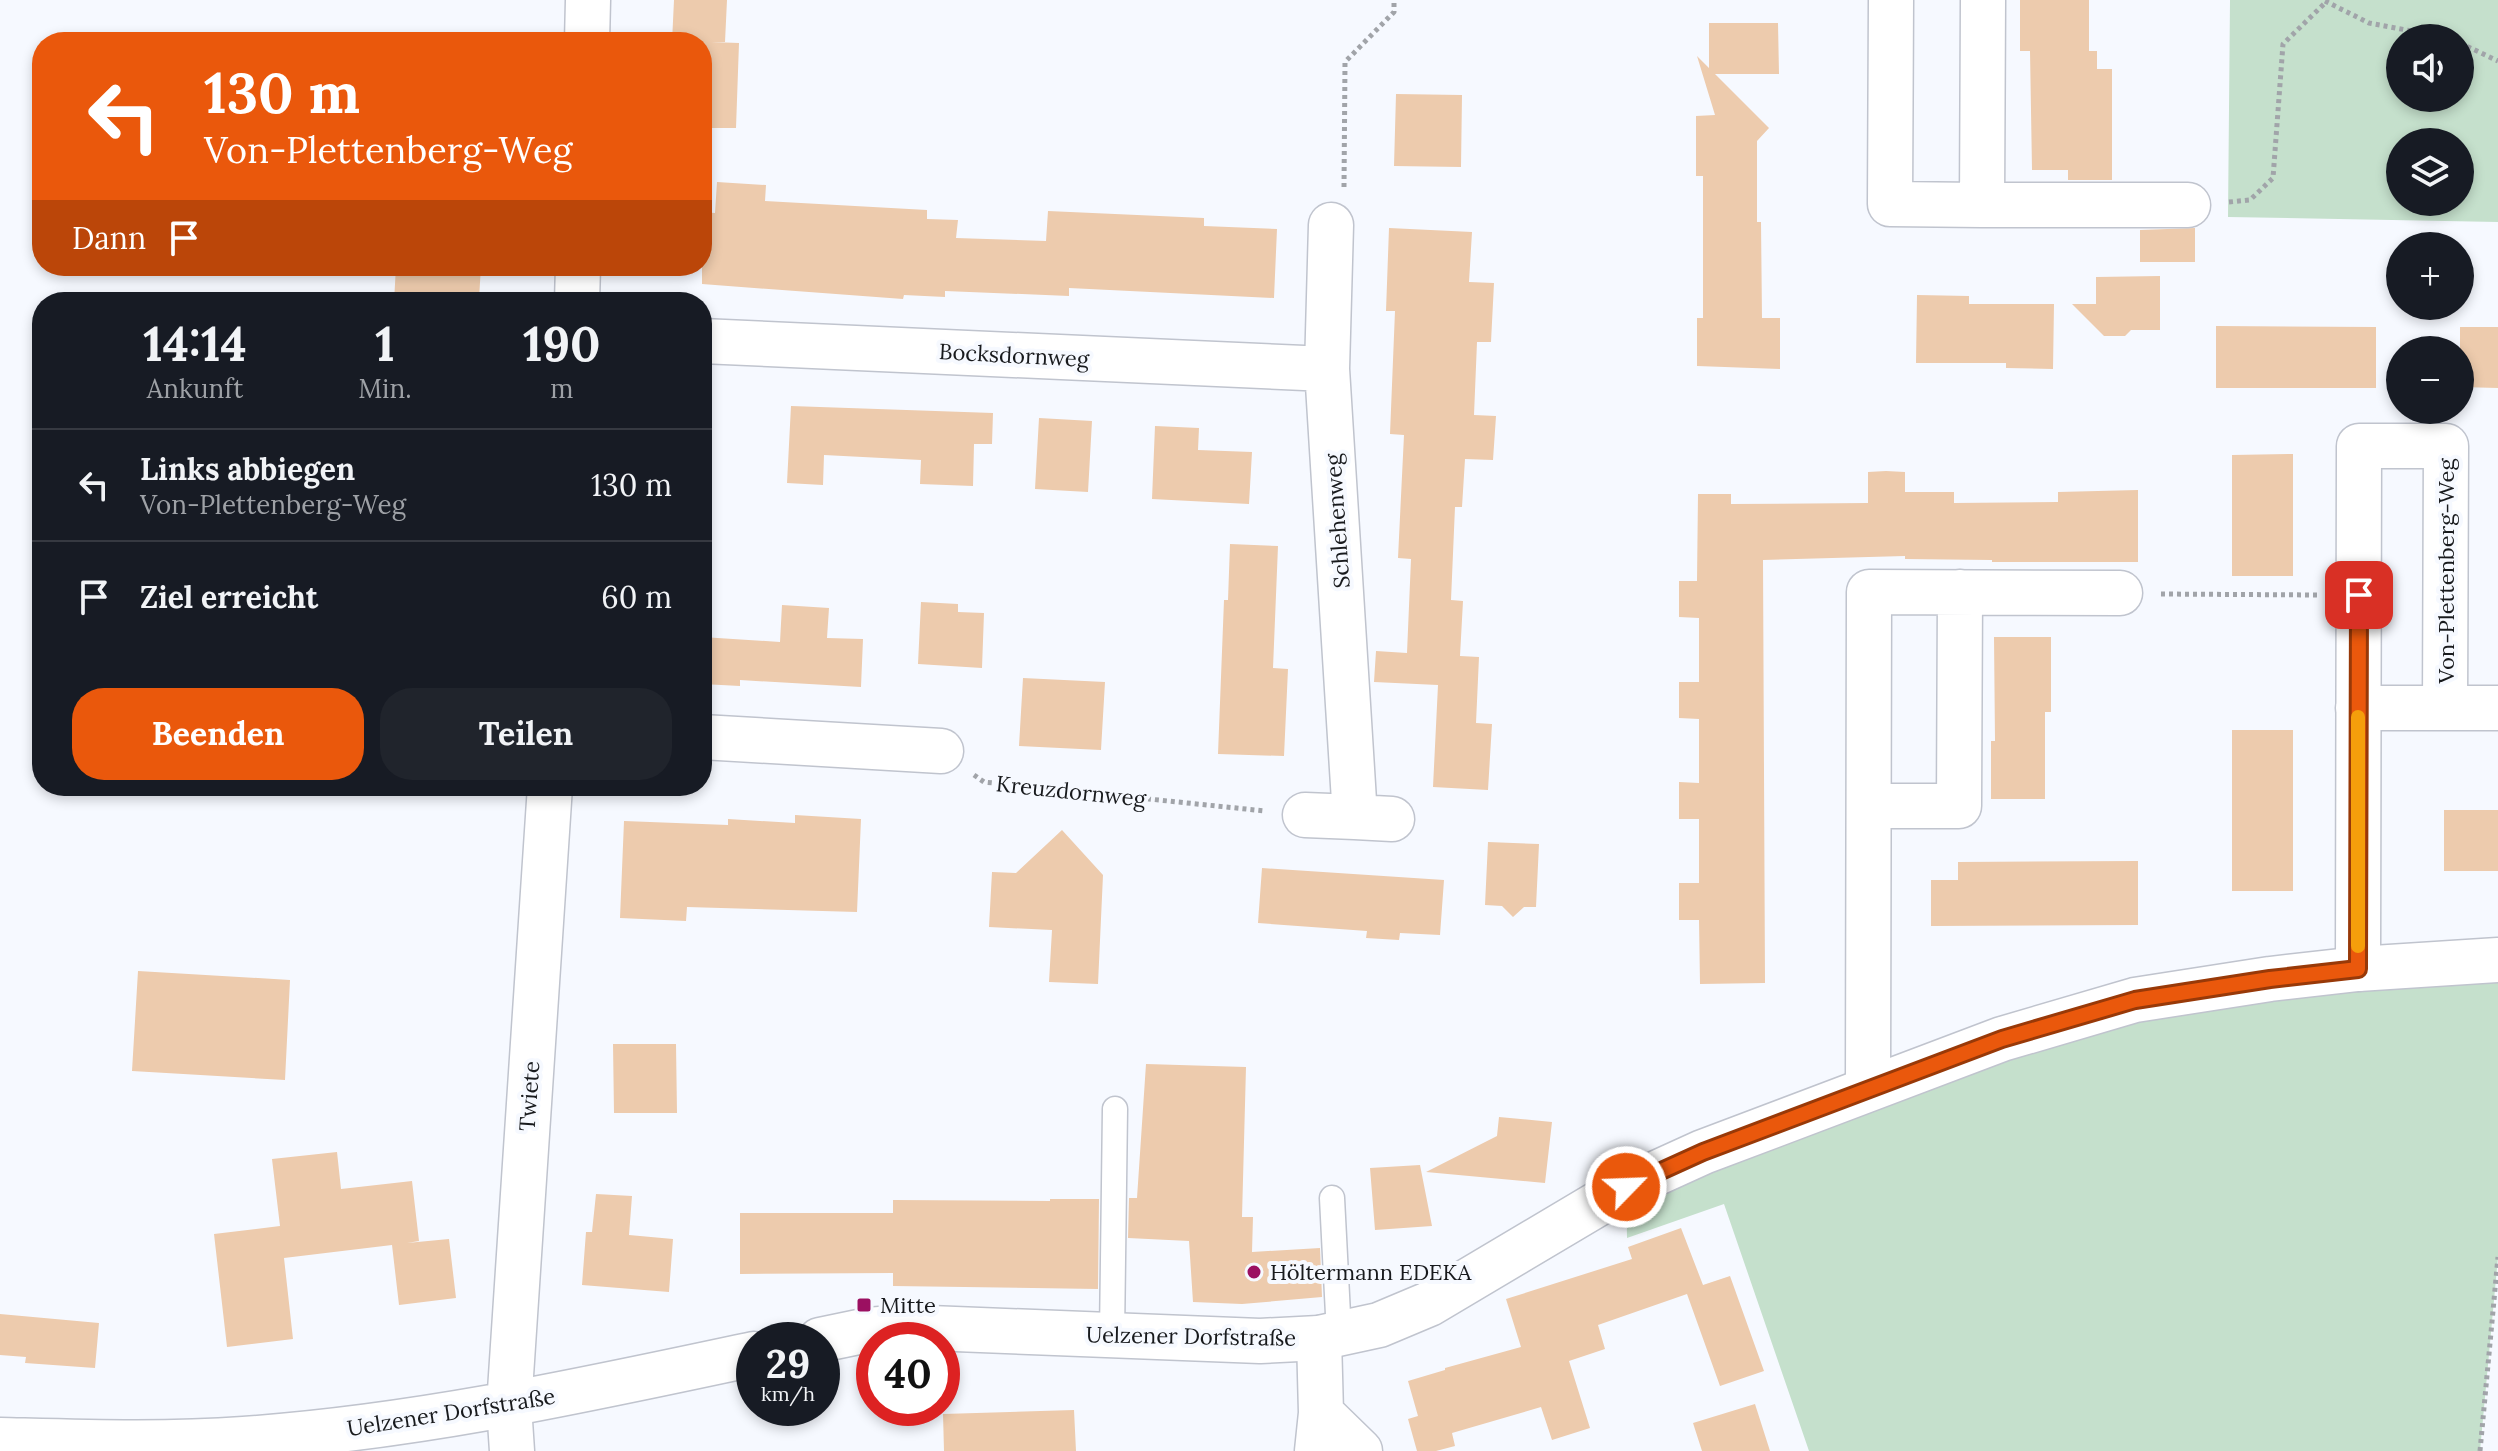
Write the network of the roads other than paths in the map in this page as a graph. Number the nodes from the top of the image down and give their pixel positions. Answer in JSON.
{"nodes":[{"id":1,"x":588,"y":0,"type":"edge"},
{"id":2,"x":1891,"y":0,"type":"edge"},
{"id":3,"x":1983,"y":0,"type":"edge"},
{"id":4,"x":587,"y":32,"type":"edge"},
{"id":5,"x":1982,"y":205,"type":"junction"},
{"id":6,"x":2188,"y":205,"type":"road end"},
{"id":7,"x":1331,"y":225,"type":"road end"},
{"id":8,"x":712,"y":341,"type":"edge"},
{"id":9,"x":1327,"y":369,"type":"junction"},
{"id":10,"x":1960,"y":592,"type":"junction"},
{"id":11,"x":2120,"y":593,"type":"road end"},
{"id":12,"x":2358,"y":708,"type":"junction"},
{"id":13,"x":2445,"y":708,"type":"junction"},
{"id":14,"x":2498,"y":708,"type":"edge"},
{"id":15,"x":712,"y":738,"type":"edge"},
{"id":16,"x":941,"y":751,"type":"road end"},
{"id":17,"x":549,"y":796,"type":"edge"},
{"id":18,"x":1869,"y":806,"type":"junction"},
{"id":19,"x":1305,"y":815,"type":"road end"},
{"id":20,"x":2498,"y":960,"type":"edge"},
{"id":21,"x":2358,"y":969,"type":"junction"},
{"id":22,"x":1868,"y":1088,"type":"junction"},
{"id":23,"x":1115,"y":1109,"type":"dead end"},
{"id":24,"x":1332,"y":1198,"type":"dead end"},
{"id":25,"x":1112,"y":1335,"type":"junction"},
{"id":26,"x":840,"y":1336,"type":"edge"},
{"id":27,"x":1329,"y":1336,"type":"junction"},
{"id":28,"x":736,"y":1358,"type":"edge"},
{"id":29,"x":509,"y":1406,"type":"junction"},
{"id":30,"x":1319,"y":1432,"type":"edge"},
{"id":31,"x":0,"y":1440,"type":"edge"},
{"id":32,"x":512,"y":1451,"type":"edge"},
{"id":33,"x":1360,"y":1451,"type":"edge"}],
"edges":[{"from":1,"to":4,"type":"street"},
{"from":2,"to":5,"type":"street"},
{"from":3,"to":5,"type":"street"},
{"from":5,"to":6,"type":"street"},
{"from":7,"to":9,"type":"street","name":"Schlehenweg"},
{"from":8,"to":9,"type":"street","name":"Bocksdornweg"},
{"from":9,"to":19,"type":"street","name":"Schlehenweg"},
{"from":10,"to":11,"type":"street"},
{"from":10,"to":18,"type":"street"},
{"from":10,"to":18,"type":"street"},
{"from":12,"to":13,"type":"street","name":"Von-Plettenberg-Weg"},
{"from":12,"to":13,"type":"street","name":"Von-Plettenberg-Weg"},
{"from":12,"to":21,"type":"street","name":"Von-Plettenberg-Weg"},
{"from":13,"to":14,"type":"street","name":"Von-Plettenberg-Weg"},
{"from":15,"to":16,"type":"street"},
{"from":17,"to":29,"type":"street","name":"Twiete"},
{"from":18,"to":22,"type":"street"},
{"from":20,"to":21,"type":"street","name":"Uelzener Dorfstraße"},
{"from":21,"to":22,"type":"street","name":"Uelzener Dorfstraße"},
{"from":22,"to":27,"type":"street","name":"Uelzener Dorfstraße"},
{"from":23,"to":25,"type":"lane"},
{"from":24,"to":27,"type":"lane"},
{"from":25,"to":26,"type":"street","name":"Uelzener Dorfstraße"},
{"from":25,"to":27,"type":"street","name":"Uelzener Dorfstraße"},
{"from":27,"to":30,"type":"street"},
{"from":28,"to":29,"type":"street","name":"Uelzener Dorfstraße"},
{"from":29,"to":31,"type":"street","name":"Uelzener Dorfstraße"},
{"from":29,"to":32,"type":"street","name":"Twiete"},
{"from":30,"to":33,"type":"street"}]}
